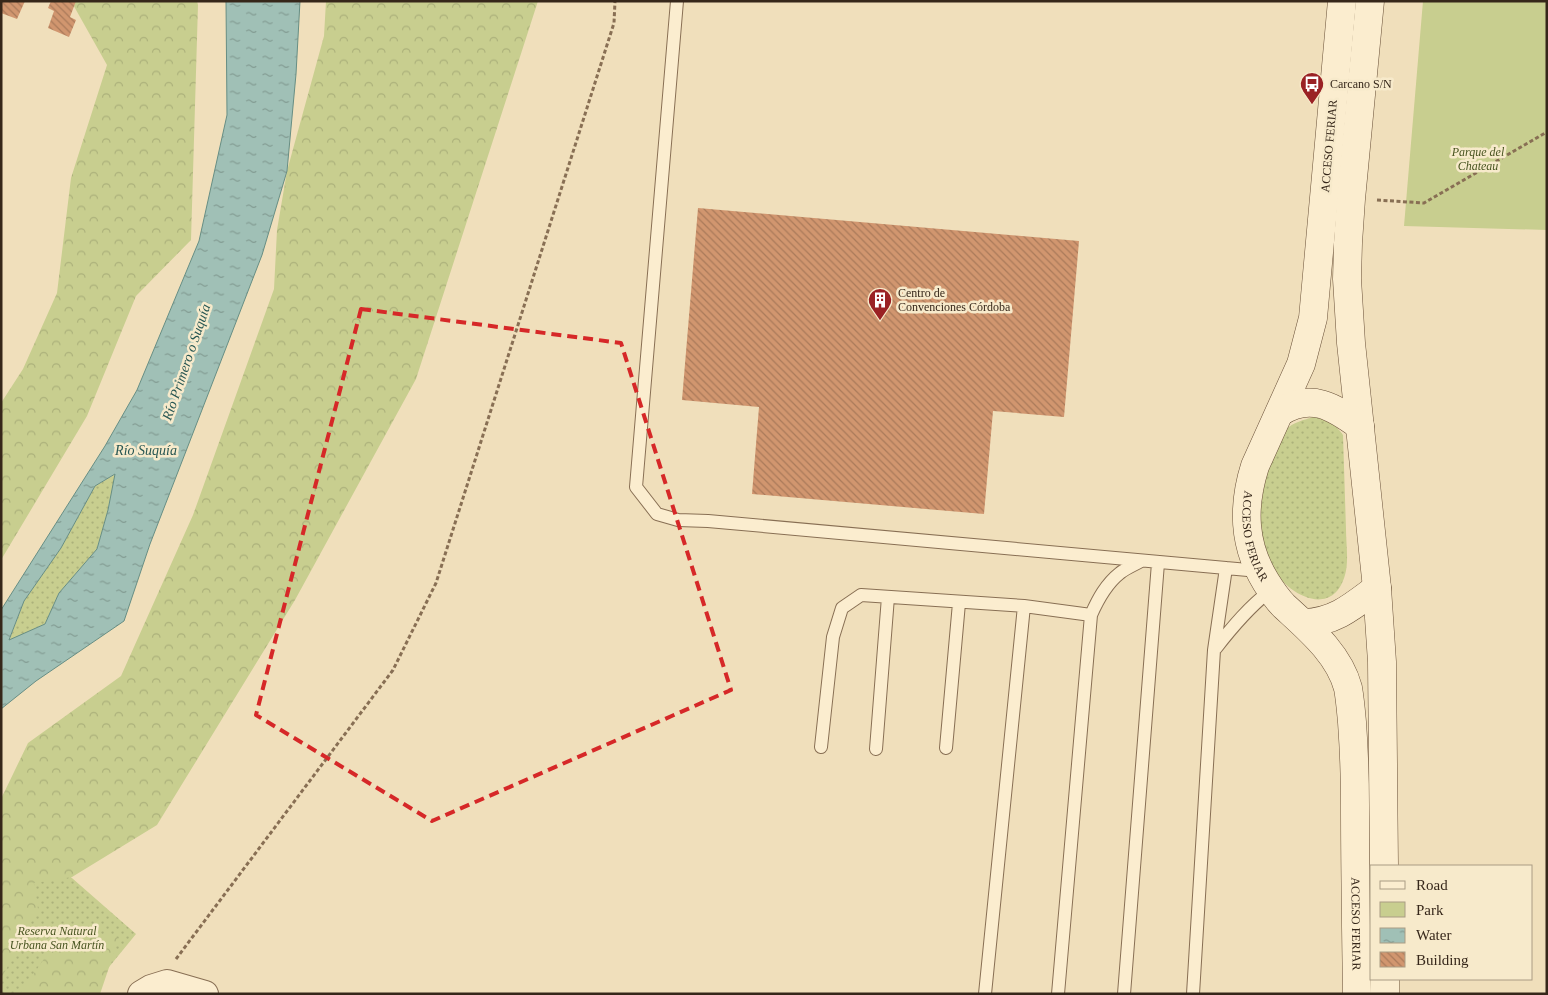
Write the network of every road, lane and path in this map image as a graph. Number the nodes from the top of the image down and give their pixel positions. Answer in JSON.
{"nodes":[{"id":1,"x":615,"y":1,"type":"edge"},
{"id":2,"x":677,"y":1,"type":"edge"},
{"id":3,"x":1342,"y":1,"type":"edge"},
{"id":4,"x":1370,"y":1,"type":"edge"},
{"id":5,"x":1547,"y":132,"type":"edge"},
{"id":6,"x":1352,"y":198,"type":"junction"},
{"id":7,"x":1280,"y":412,"type":"junction"},
{"id":8,"x":1360,"y":426,"type":"junction"},
{"id":9,"x":1141,"y":561,"type":"junction"},
{"id":10,"x":1158,"y":562,"type":"junction"},
{"id":11,"x":1226,"y":568,"type":"junction"},
{"id":12,"x":1265,"y":580,"type":"junction"},
{"id":13,"x":1378,"y":588,"type":"junction"},
{"id":14,"x":888,"y":597,"type":"junction"},
{"id":15,"x":960,"y":603,"type":"junction"},
{"id":16,"x":1024,"y":606,"type":"junction"},
{"id":17,"x":1091,"y":615,"type":"junction"},
{"id":18,"x":1304,"y":623,"type":"junction"},
{"id":19,"x":1214,"y":650,"type":"junction"},
{"id":20,"x":821,"y":747,"type":"dead end"},
{"id":21,"x":946,"y":748,"type":"dead end"},
{"id":22,"x":876,"y":749,"type":"dead end"},
{"id":23,"x":1384,"y":865,"type":"edge"},
{"id":24,"x":1385,"y":980,"type":"edge"},
{"id":25,"x":167,"y":983,"type":"junction"},
{"id":26,"x":141,"y":994,"type":"edge"},
{"id":27,"x":205,"y":994,"type":"edge"},
{"id":28,"x":985,"y":994,"type":"edge"},
{"id":29,"x":1058,"y":994,"type":"edge"},
{"id":30,"x":1124,"y":994,"type":"edge"},
{"id":31,"x":1193,"y":994,"type":"edge"},
{"id":32,"x":1357,"y":994,"type":"edge"},
{"id":33,"x":1385,"y":994,"type":"edge"}],
"edges":[{"from":1,"to":25,"type":"path"},
{"from":2,"to":9,"type":"lane"},
{"from":3,"to":7,"type":"main road","name":"ACCESO FERIAR"},
{"from":4,"to":6,"type":"main road"},
{"from":5,"to":6,"type":"path"},
{"from":6,"to":8,"type":"main road"},
{"from":7,"to":8,"type":"main road"},
{"from":7,"to":12,"type":"main road","name":"ACCESO FERIAR"},
{"from":8,"to":13,"type":"main road"},
{"from":9,"to":10,"type":"lane"},
{"from":9,"to":17,"type":"lane"},
{"from":10,"to":11,"type":"lane"},
{"from":10,"to":30,"type":"lane"},
{"from":11,"to":12,"type":"lane"},
{"from":11,"to":19,"type":"lane"},
{"from":12,"to":18,"type":"main road","name":"ACCESO FERIAR"},
{"from":12,"to":19,"type":"lane"},
{"from":13,"to":18,"type":"main road"},
{"from":13,"to":23,"type":"main road"},
{"from":14,"to":15,"type":"lane"},
{"from":14,"to":20,"type":"lane"},
{"from":14,"to":22,"type":"lane"},
{"from":15,"to":16,"type":"lane"},
{"from":15,"to":21,"type":"lane"},
{"from":16,"to":17,"type":"lane"},
{"from":16,"to":28,"type":"lane"},
{"from":17,"to":29,"type":"lane"},
{"from":18,"to":32,"type":"main road","name":"ACCESO FERIAR"},
{"from":19,"to":31,"type":"lane"},
{"from":24,"to":33,"type":"main road"},
{"from":25,"to":26,"type":"street"},
{"from":25,"to":27,"type":"street"}]}
